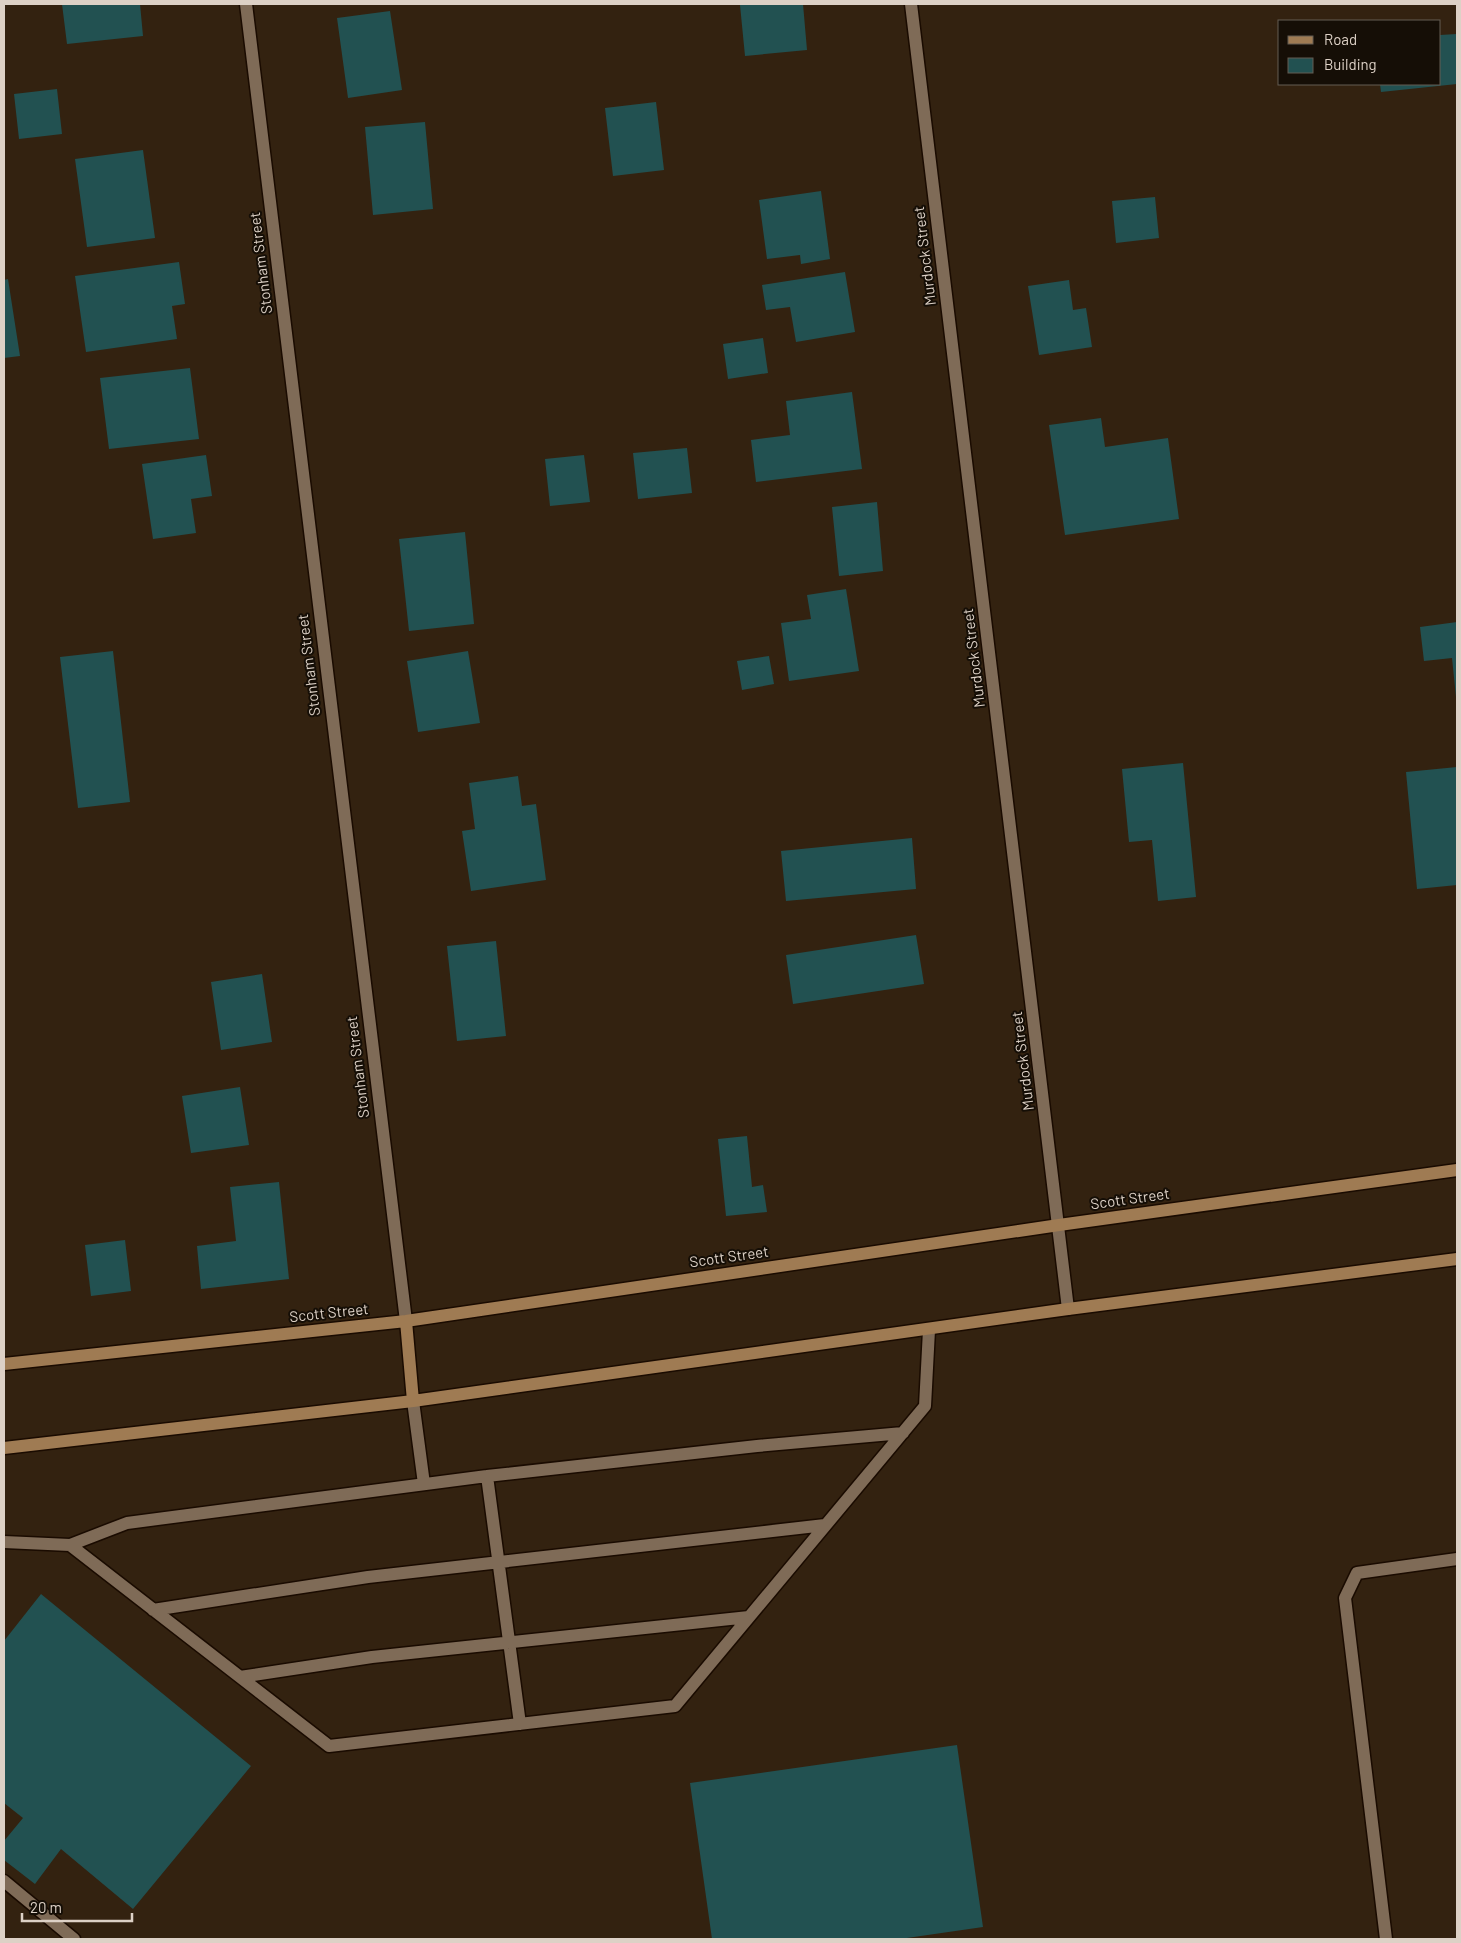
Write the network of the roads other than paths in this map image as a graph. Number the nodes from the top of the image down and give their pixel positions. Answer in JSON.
{"nodes":[{"id":1,"x":246,"y":4,"type":"edge"},
{"id":2,"x":911,"y":4,"type":"edge"},
{"id":3,"x":1457,"y":1170,"type":"edge"},
{"id":4,"x":1059,"y":1225,"type":"junction"},
{"id":5,"x":1457,"y":1260,"type":"edge"},
{"id":6,"x":1068,"y":1309,"type":"junction"},
{"id":7,"x":406,"y":1322,"type":"junction"},
{"id":8,"x":929,"y":1330,"type":"junction"},
{"id":9,"x":4,"y":1364,"type":"edge"},
{"id":10,"x":413,"y":1401,"type":"junction"},
{"id":11,"x":903,"y":1433,"type":"junction"},
{"id":12,"x":4,"y":1448,"type":"edge"},
{"id":13,"x":487,"y":1476,"type":"junction"},
{"id":14,"x":424,"y":1484,"type":"junction"},
{"id":15,"x":825,"y":1525,"type":"junction"},
{"id":16,"x":4,"y":1542,"type":"edge"},
{"id":17,"x":70,"y":1545,"type":"junction"},
{"id":18,"x":1457,"y":1559,"type":"edge"},
{"id":19,"x":499,"y":1562,"type":"junction"},
{"id":20,"x":153,"y":1610,"type":"junction"},
{"id":21,"x":749,"y":1617,"type":"junction"},
{"id":22,"x":509,"y":1642,"type":"junction"},
{"id":23,"x":240,"y":1677,"type":"junction"},
{"id":24,"x":520,"y":1724,"type":"junction"},
{"id":25,"x":4,"y":1881,"type":"edge"},
{"id":26,"x":74,"y":1939,"type":"edge"},
{"id":27,"x":1386,"y":1939,"type":"edge"}],
"edges":[{"from":1,"to":7,"type":"street","name":"Stonham Street"},
{"from":2,"to":4,"type":"street","name":"Murdock Street"},
{"from":3,"to":4,"type":"main road","name":"Scott Street"},
{"from":4,"to":6,"type":"street","name":"Murdock Street"},
{"from":4,"to":7,"type":"main road","name":"Scott Street"},
{"from":5,"to":6,"type":"main road"},
{"from":6,"to":8,"type":"main road"},
{"from":7,"to":9,"type":"main road","name":"Scott Street"},
{"from":7,"to":10,"type":"main road"},
{"from":8,"to":10,"type":"main road"},
{"from":8,"to":11,"type":"street"},
{"from":10,"to":12,"type":"main road"},
{"from":10,"to":14,"type":"street"},
{"from":11,"to":13,"type":"street"},
{"from":11,"to":15,"type":"street"},
{"from":13,"to":14,"type":"street"},
{"from":13,"to":19,"type":"street"},
{"from":14,"to":17,"type":"street"},
{"from":15,"to":19,"type":"street"},
{"from":15,"to":21,"type":"street"},
{"from":16,"to":17,"type":"street"},
{"from":17,"to":20,"type":"street"},
{"from":18,"to":27,"type":"street"},
{"from":19,"to":20,"type":"street"},
{"from":19,"to":22,"type":"street"},
{"from":20,"to":23,"type":"street"},
{"from":21,"to":22,"type":"street"},
{"from":21,"to":24,"type":"street"},
{"from":22,"to":23,"type":"street"},
{"from":22,"to":24,"type":"street"},
{"from":23,"to":24,"type":"street"},
{"from":25,"to":26,"type":"street"}]}
